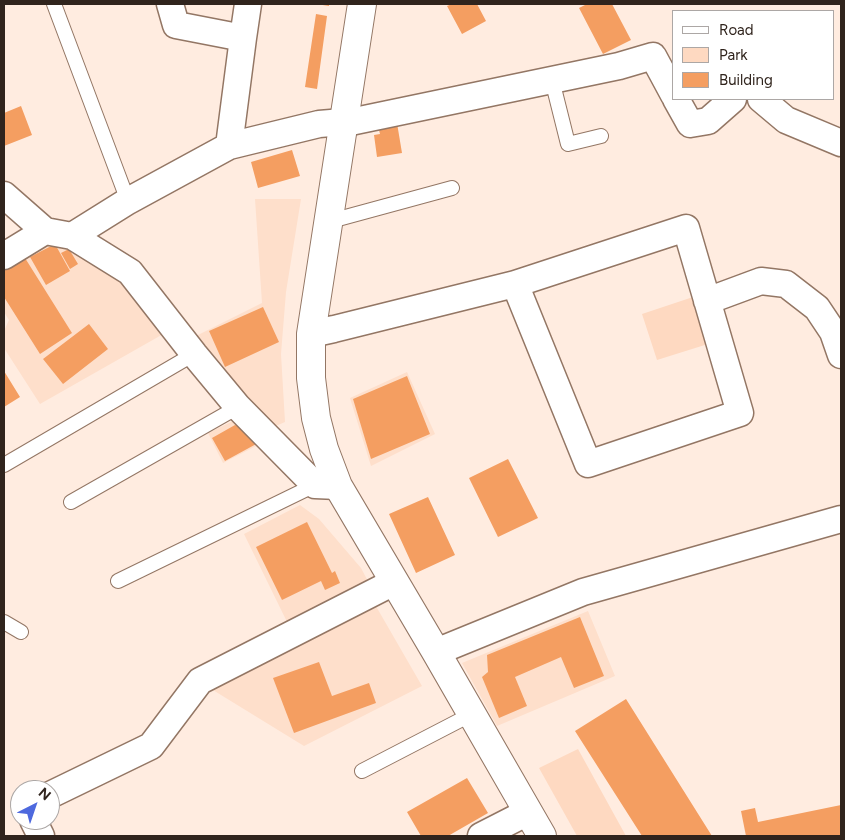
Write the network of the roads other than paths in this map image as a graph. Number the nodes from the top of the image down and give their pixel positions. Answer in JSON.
{"nodes":[{"id":1,"x":54,"y":4,"type":"edge"},
{"id":2,"x":170,"y":4,"type":"edge"},
{"id":3,"x":248,"y":4,"type":"edge"},
{"id":4,"x":362,"y":4,"type":"edge"},
{"id":5,"x":242,"y":38,"type":"junction"},
{"id":6,"x":552,"y":80,"type":"junction"},
{"id":7,"x":672,"y":91,"type":"edge"},
{"id":8,"x":677,"y":100,"type":"edge"},
{"id":9,"x":731,"y":100,"type":"edge"},
{"id":10,"x":762,"y":100,"type":"edge"},
{"id":11,"x":343,"y":122,"type":"junction"},
{"id":12,"x":601,"y":136,"type":"dead end"},
{"id":13,"x":841,"y":143,"type":"edge"},
{"id":14,"x":229,"y":146,"type":"junction"},
{"id":15,"x":452,"y":188,"type":"dead end"},
{"id":16,"x":4,"y":195,"type":"edge"},
{"id":17,"x":128,"y":201,"type":"junction"},
{"id":18,"x":327,"y":222,"type":"junction"},
{"id":19,"x":45,"y":231,"type":"junction"},
{"id":20,"x":72,"y":236,"type":"junction"},
{"id":21,"x":4,"y":256,"type":"edge"},
{"id":22,"x":515,"y":284,"type":"junction"},
{"id":23,"x":707,"y":301,"type":"junction"},
{"id":24,"x":311,"y":334,"type":"junction"},
{"id":25,"x":194,"y":354,"type":"junction"},
{"id":26,"x":841,"y":355,"type":"edge"},
{"id":27,"x":238,"y":407,"type":"junction"},
{"id":28,"x":4,"y":465,"type":"edge"},
{"id":29,"x":326,"y":485,"type":"junction"},
{"id":30,"x":71,"y":502,"type":"dead end"},
{"id":31,"x":841,"y":519,"type":"edge"},
{"id":32,"x":118,"y":581,"type":"dead end"},
{"id":33,"x":394,"y":582,"type":"junction"},
{"id":34,"x":4,"y":622,"type":"edge"},
{"id":35,"x":21,"y":632,"type":"dead end"},
{"id":36,"x":436,"y":652,"type":"junction"},
{"id":37,"x":472,"y":714,"type":"junction"},
{"id":38,"x":362,"y":771,"type":"dead end"},
{"id":39,"x":60,"y":790,"type":"edge"},
{"id":40,"x":528,"y":812,"type":"junction"},
{"id":41,"x":481,"y":836,"type":"edge"},
{"id":42,"x":542,"y":836,"type":"edge"}],
"edges":[{"from":1,"to":17,"type":"lane"},
{"from":2,"to":5,"type":"street"},
{"from":3,"to":5,"type":"street"},
{"from":4,"to":11,"type":"street"},
{"from":5,"to":14,"type":"street"},
{"from":6,"to":7,"type":"street"},
{"from":6,"to":11,"type":"street"},
{"from":6,"to":12,"type":"lane"},
{"from":8,"to":9,"type":"street"},
{"from":10,"to":13,"type":"street"},
{"from":11,"to":14,"type":"street"},
{"from":11,"to":18,"type":"street"},
{"from":14,"to":17,"type":"street"},
{"from":15,"to":18,"type":"lane"},
{"from":16,"to":19,"type":"street"},
{"from":17,"to":20,"type":"street"},
{"from":18,"to":24,"type":"street"},
{"from":19,"to":20,"type":"street"},
{"from":19,"to":21,"type":"street"},
{"from":20,"to":25,"type":"street"},
{"from":22,"to":23,"type":"street"},
{"from":22,"to":23,"type":"street"},
{"from":22,"to":24,"type":"street"},
{"from":23,"to":26,"type":"street"},
{"from":24,"to":29,"type":"street"},
{"from":25,"to":27,"type":"street"},
{"from":25,"to":28,"type":"lane"},
{"from":27,"to":29,"type":"street"},
{"from":27,"to":30,"type":"lane"},
{"from":29,"to":32,"type":"lane"},
{"from":29,"to":33,"type":"street"},
{"from":31,"to":36,"type":"street"},
{"from":33,"to":36,"type":"street"},
{"from":33,"to":39,"type":"street"},
{"from":34,"to":35,"type":"lane"},
{"from":36,"to":37,"type":"street"},
{"from":37,"to":38,"type":"lane"},
{"from":37,"to":40,"type":"street"},
{"from":40,"to":41,"type":"street"},
{"from":40,"to":42,"type":"street"}]}
